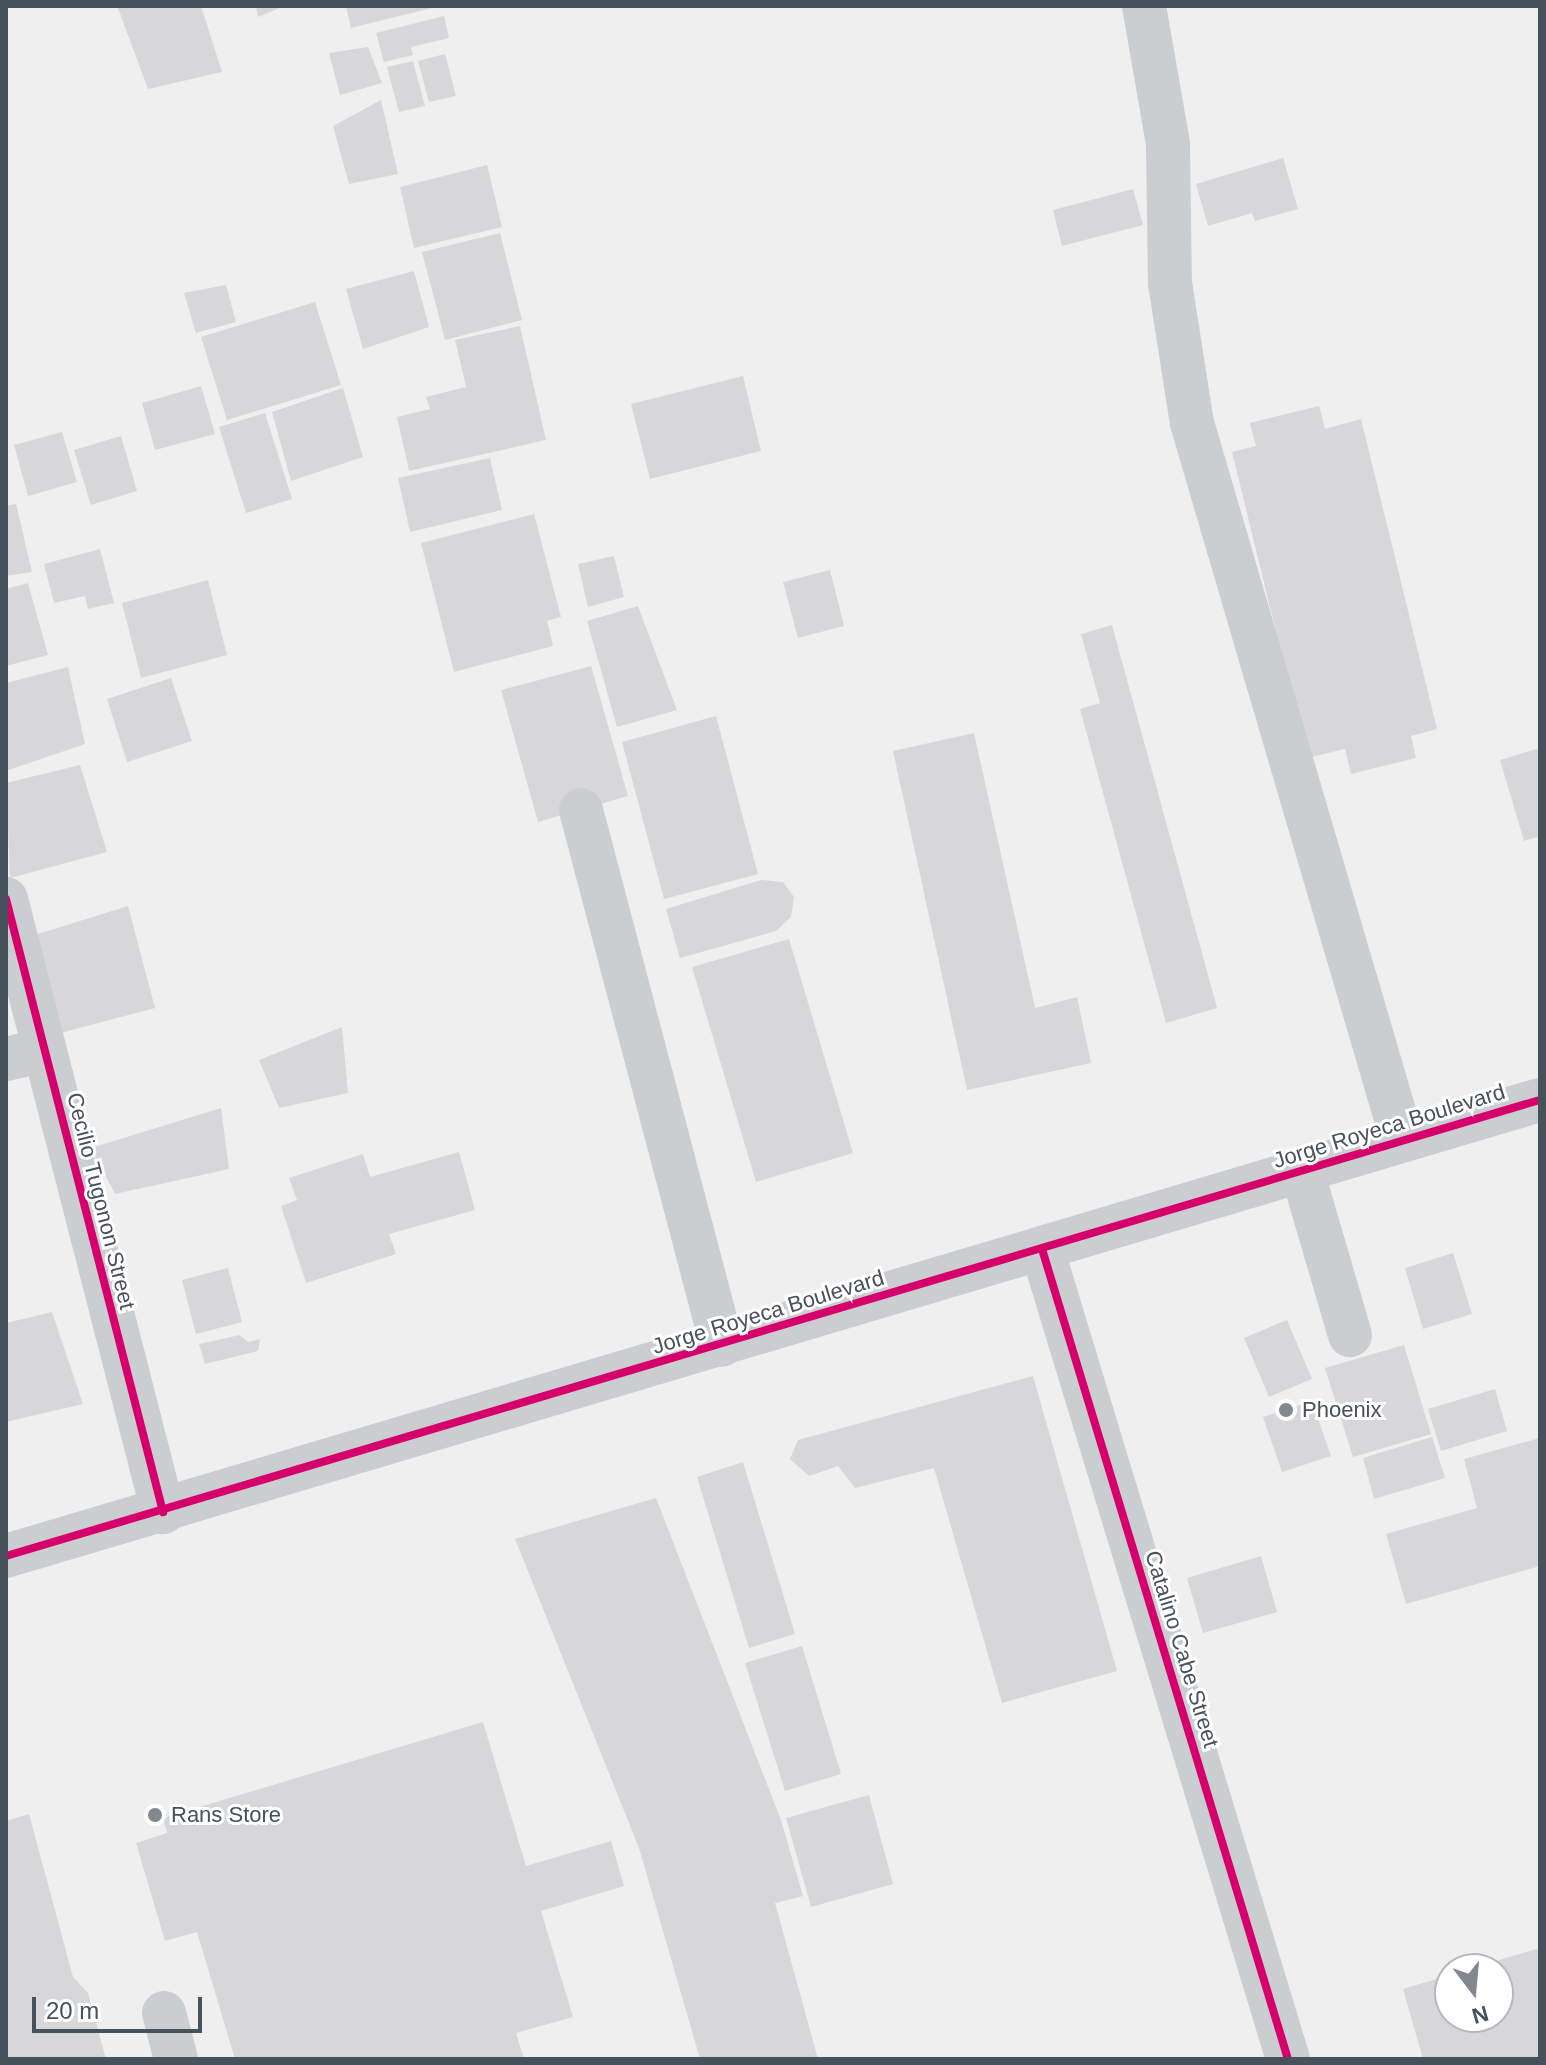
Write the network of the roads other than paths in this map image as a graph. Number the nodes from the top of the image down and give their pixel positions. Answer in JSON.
{"nodes":[{"id":1,"x":1144,"y":6,"type":"edge"},
{"id":2,"x":581,"y":810,"type":"dead end"},
{"id":3,"x":6,"y":899,"type":"edge"},
{"id":4,"x":25,"y":1054,"type":"edge"},
{"id":5,"x":1540,"y":1100,"type":"edge"},
{"id":6,"x":1402,"y":1139,"type":"junction"},
{"id":7,"x":1302,"y":1171,"type":"junction"},
{"id":8,"x":1042,"y":1249,"type":"junction"},
{"id":9,"x":1350,"y":1335,"type":"dead end"},
{"id":10,"x":722,"y":1345,"type":"junction"},
{"id":11,"x":163,"y":1512,"type":"junction"},
{"id":12,"x":6,"y":1556,"type":"edge"},
{"id":13,"x":164,"y":2013,"type":"dead end"},
{"id":14,"x":176,"y":2059,"type":"edge"},
{"id":15,"x":1288,"y":2059,"type":"edge"}],
"edges":[{"from":1,"to":6,"type":"street"},
{"from":2,"to":10,"type":"street"},
{"from":3,"to":4,"type":"street","name":"Cecilio Tugonon Street"},
{"from":4,"to":11,"type":"street","name":"Cecilio Tugonon Street"},
{"from":5,"to":6,"type":"street","name":"Jorge Royeca Boulevard"},
{"from":6,"to":7,"type":"street","name":"Jorge Royeca Boulevard"},
{"from":7,"to":8,"type":"street","name":"Jorge Royeca Boulevard"},
{"from":7,"to":9,"type":"street"},
{"from":8,"to":10,"type":"street","name":"Jorge Royeca Boulevard"},
{"from":8,"to":15,"type":"street","name":"Catalino Cabe Street"},
{"from":10,"to":11,"type":"street","name":"Jorge Royeca Boulevard"},
{"from":11,"to":12,"type":"street","name":"Jorge Royeca Boulevard"},
{"from":13,"to":14,"type":"street"}]}
